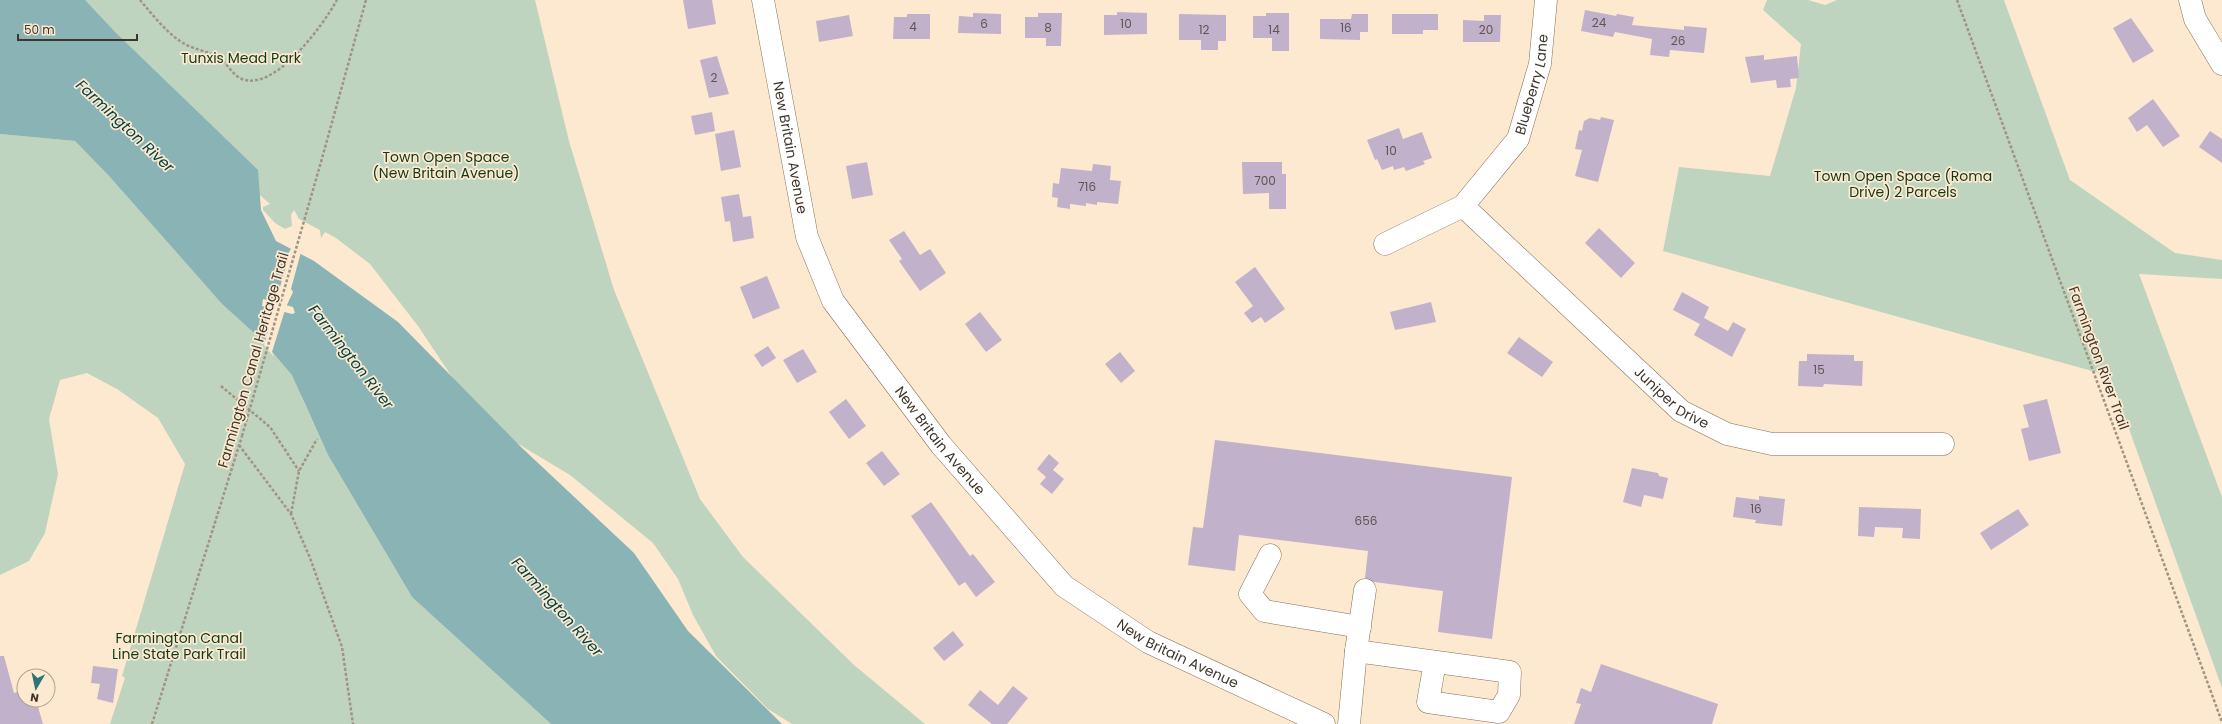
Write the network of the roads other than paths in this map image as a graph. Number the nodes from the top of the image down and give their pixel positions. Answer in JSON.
{"nodes":[{"id":1,"x":763,"y":0,"type":"edge"},
{"id":2,"x":1546,"y":0,"type":"edge"},
{"id":3,"x":2190,"y":0,"type":"edge"},
{"id":4,"x":2222,"y":64,"type":"edge"},
{"id":5,"x":1463,"y":206,"type":"junction"},
{"id":6,"x":1385,"y":244,"type":"dead end"},
{"id":7,"x":1943,"y":444,"type":"dead end"},
{"id":8,"x":1270,"y":555,"type":"dead end"},
{"id":9,"x":1365,"y":590,"type":"dead end"},
{"id":10,"x":1360,"y":627,"type":"junction"},
{"id":11,"x":1356,"y":651,"type":"junction"},
{"id":12,"x":1435,"y":662,"type":"dead end"},
{"id":13,"x":1324,"y":724,"type":"edge"},
{"id":14,"x":1349,"y":724,"type":"edge"}],
"edges":[{"from":1,"to":13,"type":"street","name":"New Britain Avenue"},
{"from":2,"to":5,"type":"street","name":"Blueberry Lane"},
{"from":3,"to":4,"type":"street"},
{"from":5,"to":6,"type":"street","name":"Blueberry Lane"},
{"from":5,"to":7,"type":"street","name":"Juniper Drive"},
{"from":8,"to":10,"type":"street"},
{"from":9,"to":10,"type":"street"},
{"from":10,"to":11,"type":"street"},
{"from":11,"to":12,"type":"street"},
{"from":11,"to":14,"type":"street"}]}
